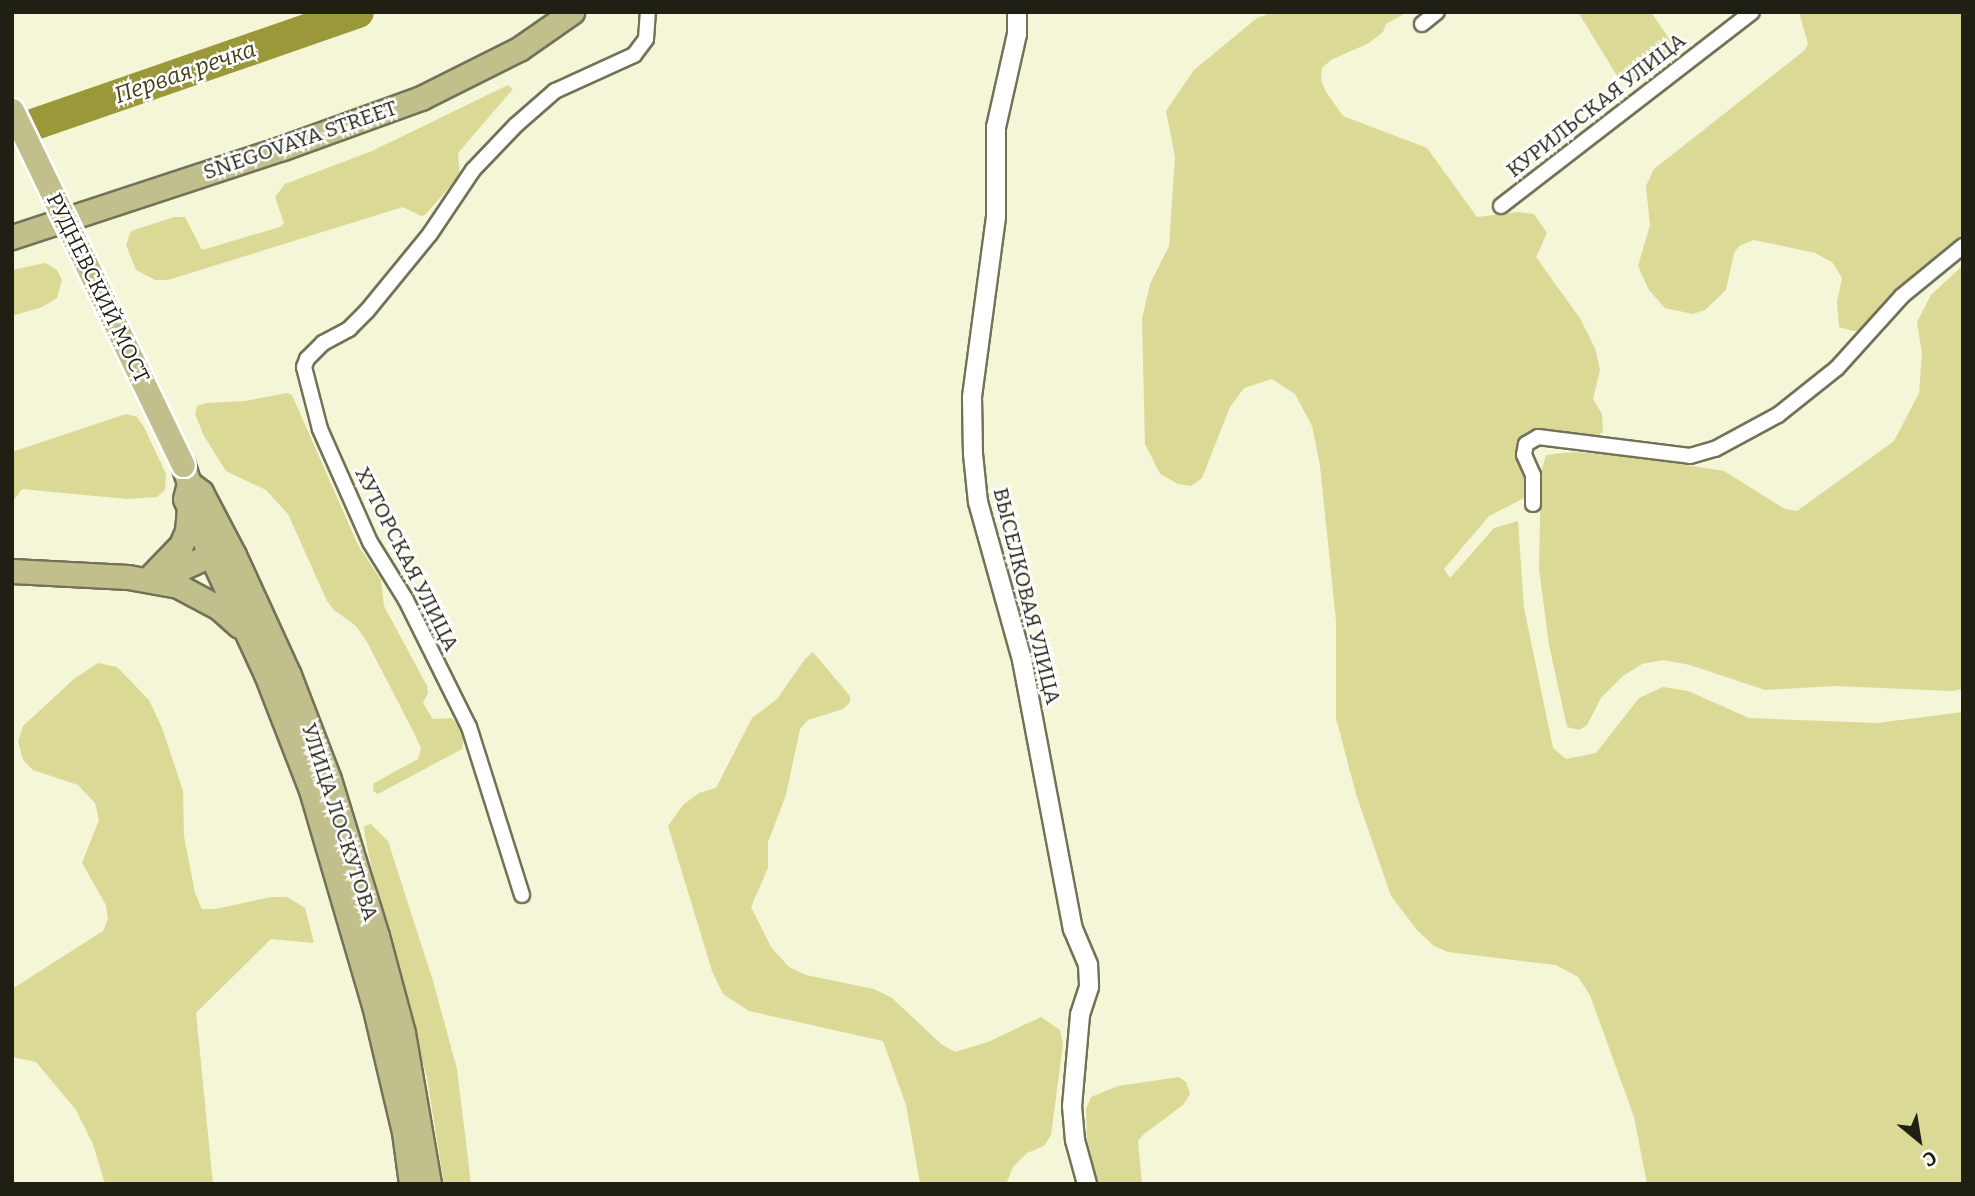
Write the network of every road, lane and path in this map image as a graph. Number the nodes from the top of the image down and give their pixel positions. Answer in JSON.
{"nodes":[{"id":1,"x":572,"y":12,"type":"edge"},
{"id":2,"x":648,"y":12,"type":"edge"},
{"id":3,"x":1017,"y":12,"type":"edge"},
{"id":4,"x":1437,"y":12,"type":"edge"},
{"id":5,"x":1752,"y":12,"type":"edge"},
{"id":6,"x":1422,"y":24,"type":"dead end"},
{"id":7,"x":12,"y":110,"type":"edge"},
{"id":8,"x":1501,"y":206,"type":"dead end"},
{"id":9,"x":12,"y":237,"type":"edge"},
{"id":10,"x":1963,"y":246,"type":"edge"},
{"id":11,"x":186,"y":474,"type":"junction"},
{"id":12,"x":1533,"y":504,"type":"dead end"},
{"id":13,"x":190,"y":508,"type":"junction"},
{"id":14,"x":220,"y":551,"type":"junction"},
{"id":15,"x":12,"y":571,"type":"edge"},
{"id":16,"x":146,"y":579,"type":"junction"},
{"id":17,"x":247,"y":633,"type":"junction"},
{"id":18,"x":522,"y":895,"type":"dead end"},
{"id":19,"x":411,"y":1184,"type":"edge"},
{"id":20,"x":429,"y":1184,"type":"edge"},
{"id":21,"x":1087,"y":1184,"type":"edge"}],
"edges":[{"from":1,"to":9,"type":"main road","name":"SNEGOVAYA STREET"},
{"from":2,"to":18,"type":"street","name":"ХУТОРСКАЯ УЛИЦА"},
{"from":3,"to":21,"type":"street","name":"ВЫСЕЛКОВАЯ УЛИЦА"},
{"from":4,"to":6,"type":"street"},
{"from":5,"to":8,"type":"street","name":"КУРИЛЬСКАЯ УЛИЦА"},
{"from":7,"to":11,"type":"main road","name":"РУДНЕВСКИЙ МОСТ","bridge":true},
{"from":10,"to":12,"type":"street"},
{"from":11,"to":13,"type":"main road","name":"УЛИЦА ЛОСКУТОВА"},
{"from":11,"to":14,"type":"main road","name":"УЛИЦА ЛОСКУТОВА"},
{"from":13,"to":14,"type":"main road","name":"УЛИЦА ЛОСКУТОВА"},
{"from":13,"to":16,"type":"main road"},
{"from":14,"to":16,"type":"main road"},
{"from":14,"to":17,"type":"main road","name":"УЛИЦА ЛОСКУТОВА"},
{"from":14,"to":20,"type":"main road","name":"УЛИЦА ЛОСКУТОВА"},
{"from":15,"to":16,"type":"main road"},
{"from":16,"to":17,"type":"main road"},
{"from":17,"to":19,"type":"main road","name":"УЛИЦА ЛОСКУТОВА"}]}
